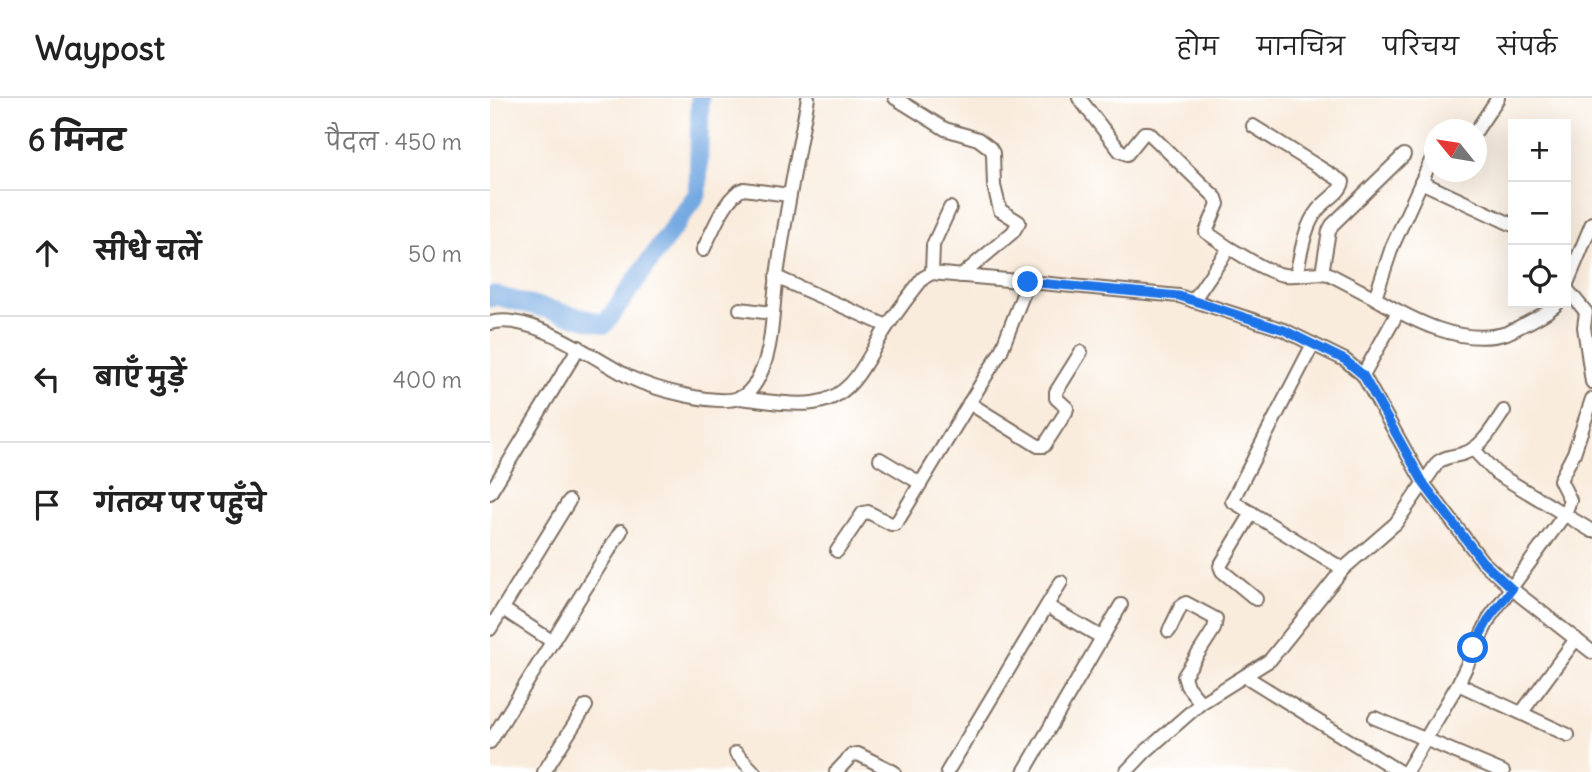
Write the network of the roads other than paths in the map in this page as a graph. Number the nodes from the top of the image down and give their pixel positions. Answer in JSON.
{"nodes":[{"id":1,"x":808,"y":98,"type":"edge"},
{"id":2,"x":895,"y":98,"type":"edge"},
{"id":3,"x":1079,"y":98,"type":"edge"},
{"id":4,"x":1498,"y":98,"type":"edge"},
{"id":5,"x":1484,"y":119,"type":"edge"},
{"id":6,"x":1253,"y":127,"type":"dead end"},
{"id":7,"x":1404,"y":155,"type":"dead end"},
{"id":8,"x":1424,"y":176,"type":"edge"},
{"id":9,"x":1421,"y":182,"type":"junction"},
{"id":10,"x":789,"y":195,"type":"junction"},
{"id":11,"x":950,"y":208,"type":"dead end"},
{"id":12,"x":1508,"y":223,"type":"edge"},
{"id":13,"x":1592,"y":223,"type":"edge"},
{"id":14,"x":1229,"y":248,"type":"junction"},
{"id":15,"x":703,"y":250,"type":"dead end"},
{"id":16,"x":932,"y":273,"type":"junction"},
{"id":17,"x":1321,"y":273,"type":"junction"},
{"id":18,"x":1296,"y":275,"type":"junction"},
{"id":19,"x":1571,"y":275,"type":"edge"},
{"id":20,"x":961,"y":276,"type":"junction"},
{"id":21,"x":776,"y":277,"type":"junction"},
{"id":22,"x":1028,"y":282,"type":"junction"},
{"id":23,"x":1571,"y":293,"type":"edge"},
{"id":24,"x":1375,"y":298,"type":"junction"},
{"id":25,"x":1193,"y":301,"type":"junction"},
{"id":26,"x":1552,"y":308,"type":"edge"},
{"id":27,"x":740,"y":309,"type":"dead end"},
{"id":28,"x":1398,"y":312,"type":"junction"},
{"id":29,"x":772,"y":313,"type":"junction"},
{"id":30,"x":490,"y":323,"type":"edge"},
{"id":31,"x":887,"y":326,"type":"junction"},
{"id":32,"x":1313,"y":344,"type":"junction"},
{"id":33,"x":579,"y":347,"type":"junction"},
{"id":34,"x":1081,"y":352,"type":"dead end"},
{"id":35,"x":1363,"y":375,"type":"junction"},
{"id":36,"x":1592,"y":382,"type":"edge"},
{"id":37,"x":738,"y":398,"type":"junction"},
{"id":38,"x":1592,"y":399,"type":"edge"},
{"id":39,"x":970,"y":403,"type":"junction"},
{"id":40,"x":1504,"y":411,"type":"dead end"},
{"id":41,"x":1473,"y":449,"type":"junction"},
{"id":42,"x":880,"y":459,"type":"dead end"},
{"id":43,"x":920,"y":483,"type":"junction"},
{"id":44,"x":1424,"y":484,"type":"junction"},
{"id":45,"x":490,"y":494,"type":"edge"},
{"id":46,"x":569,"y":501,"type":"dead end"},
{"id":47,"x":1252,"y":513,"type":"junction"},
{"id":48,"x":1565,"y":514,"type":"junction"},
{"id":49,"x":621,"y":531,"type":"dead end"},
{"id":50,"x":1592,"y":531,"type":"edge"},
{"id":51,"x":837,"y":551,"type":"dead end"},
{"id":52,"x":1343,"y":569,"type":"junction"},
{"id":53,"x":1061,"y":582,"type":"dead end"},
{"id":54,"x":1512,"y":589,"type":"junction"},
{"id":55,"x":1256,"y":599,"type":"dead end"},
{"id":56,"x":1121,"y":605,"type":"dead end"},
{"id":57,"x":1047,"y":606,"type":"junction"},
{"id":58,"x":503,"y":609,"type":"junction"},
{"id":59,"x":490,"y":629,"type":"edge"},
{"id":60,"x":1168,"y":631,"type":"dead end"},
{"id":61,"x":1101,"y":637,"type":"junction"},
{"id":62,"x":1576,"y":639,"type":"junction"},
{"id":63,"x":553,"y":642,"type":"junction"},
{"id":64,"x":1592,"y":652,"type":"edge"},
{"id":65,"x":1245,"y":676,"type":"junction"},
{"id":66,"x":1458,"y":684,"type":"junction"},
{"id":67,"x":1201,"y":704,"type":"junction"},
{"id":68,"x":586,"y":706,"type":"dead end"},
{"id":69,"x":1522,"y":712,"type":"junction"},
{"id":70,"x":1375,"y":718,"type":"dead end"},
{"id":71,"x":1568,"y":735,"type":"dead end"},
{"id":72,"x":1427,"y":739,"type":"junction"},
{"id":73,"x":490,"y":742,"type":"edge"},
{"id":74,"x":736,"y":753,"type":"dead end"},
{"id":75,"x":544,"y":772,"type":"edge"},
{"id":76,"x":754,"y":772,"type":"edge"},
{"id":77,"x":836,"y":772,"type":"edge"},
{"id":78,"x":894,"y":772,"type":"edge"},
{"id":79,"x":947,"y":772,"type":"edge"},
{"id":80,"x":1024,"y":772,"type":"edge"},
{"id":81,"x":1126,"y":772,"type":"edge"},
{"id":82,"x":1400,"y":772,"type":"edge"},
{"id":83,"x":1406,"y":772,"type":"edge"},
{"id":84,"x":1503,"y":772,"type":"edge"}],
"edges":[{"from":1,"to":10,"type":"street"},
{"from":2,"to":20,"type":"street"},
{"from":3,"to":14,"type":"street"},
{"from":4,"to":5,"type":"street"},
{"from":6,"to":18,"type":"street"},
{"from":7,"to":17,"type":"street"},
{"from":8,"to":9,"type":"street"},
{"from":9,"to":12,"type":"street"},
{"from":9,"to":24,"type":"street"},
{"from":10,"to":15,"type":"street"},
{"from":10,"to":21,"type":"street"},
{"from":11,"to":16,"type":"street"},
{"from":13,"to":19,"type":"street"},
{"from":14,"to":18,"type":"street"},
{"from":14,"to":25,"type":"street"},
{"from":16,"to":20,"type":"street"},
{"from":16,"to":31,"type":"street"},
{"from":17,"to":18,"type":"street"},
{"from":17,"to":24,"type":"street"},
{"from":20,"to":22,"type":"street"},
{"from":21,"to":29,"type":"street"},
{"from":21,"to":31,"type":"street"},
{"from":22,"to":25,"type":"street"},
{"from":22,"to":39,"type":"street"},
{"from":23,"to":36,"type":"street"},
{"from":24,"to":28,"type":"street"},
{"from":25,"to":32,"type":"street"},
{"from":26,"to":28,"type":"street"},
{"from":27,"to":29,"type":"street"},
{"from":28,"to":35,"type":"street"},
{"from":29,"to":37,"type":"street"},
{"from":30,"to":33,"type":"street"},
{"from":31,"to":37,"type":"street"},
{"from":32,"to":35,"type":"street"},
{"from":32,"to":47,"type":"street"},
{"from":33,"to":37,"type":"street"},
{"from":33,"to":45,"type":"street"},
{"from":34,"to":39,"type":"street"},
{"from":35,"to":44,"type":"street"},
{"from":38,"to":48,"type":"street"},
{"from":39,"to":43,"type":"street"},
{"from":40,"to":41,"type":"street"},
{"from":41,"to":44,"type":"street"},
{"from":41,"to":48,"type":"street"},
{"from":42,"to":43,"type":"street"},
{"from":43,"to":51,"type":"street"},
{"from":44,"to":52,"type":"street"},
{"from":44,"to":54,"type":"street"},
{"from":46,"to":58,"type":"street"},
{"from":47,"to":52,"type":"street"},
{"from":47,"to":55,"type":"street"},
{"from":48,"to":50,"type":"street"},
{"from":48,"to":54,"type":"street"},
{"from":49,"to":63,"type":"street"},
{"from":52,"to":65,"type":"street"},
{"from":53,"to":57,"type":"street"},
{"from":54,"to":62,"type":"street"},
{"from":54,"to":66,"type":"street"},
{"from":56,"to":61,"type":"street"},
{"from":57,"to":61,"type":"street"},
{"from":57,"to":79,"type":"street"},
{"from":58,"to":59,"type":"street"},
{"from":58,"to":63,"type":"street"},
{"from":60,"to":67,"type":"street"},
{"from":61,"to":80,"type":"street"},
{"from":62,"to":64,"type":"street"},
{"from":62,"to":69,"type":"street"},
{"from":63,"to":73,"type":"street"},
{"from":65,"to":67,"type":"street"},
{"from":65,"to":82,"type":"street"},
{"from":66,"to":69,"type":"street"},
{"from":66,"to":72,"type":"street"},
{"from":67,"to":81,"type":"street"},
{"from":68,"to":75,"type":"street"},
{"from":69,"to":71,"type":"street"},
{"from":70,"to":72,"type":"street"},
{"from":72,"to":83,"type":"street"},
{"from":72,"to":84,"type":"street"},
{"from":74,"to":76,"type":"street"},
{"from":77,"to":78,"type":"street"}]}
